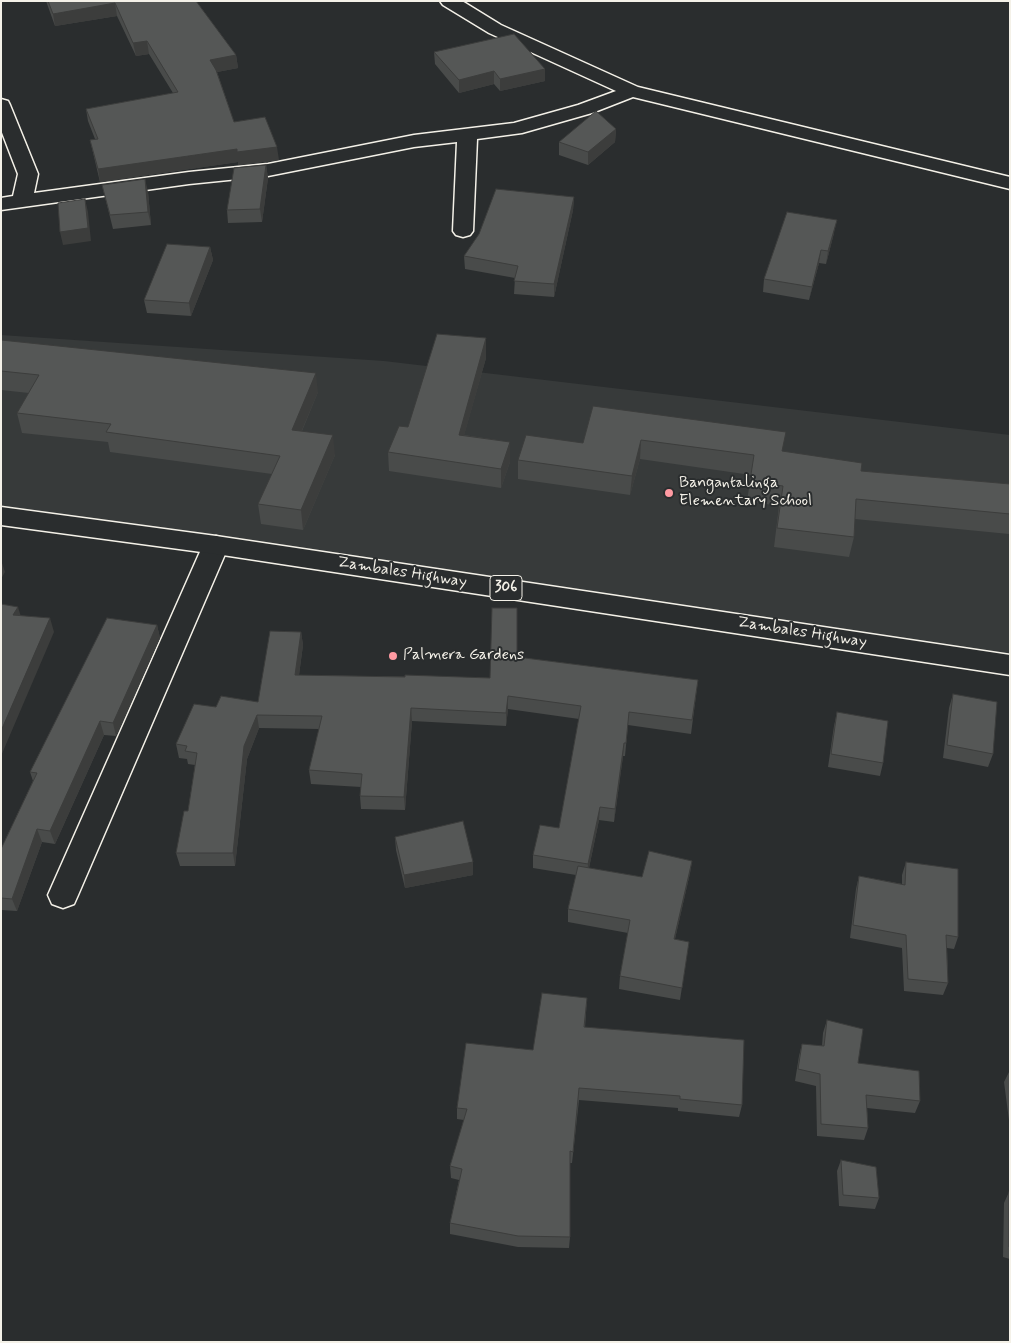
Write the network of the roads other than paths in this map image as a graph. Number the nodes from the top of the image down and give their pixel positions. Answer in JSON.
{"nodes":[{"id":1,"x":450,"y":1,"type":"edge"},
{"id":2,"x":632,"y":91,"type":"junction"},
{"id":3,"x":1,"y":105,"type":"edge"},
{"id":4,"x":467,"y":134,"type":"junction"},
{"id":5,"x":1010,"y":183,"type":"edge"},
{"id":6,"x":22,"y":200,"type":"junction"},
{"id":7,"x":1,"y":204,"type":"edge"},
{"id":8,"x":463,"y":231,"type":"dead end"},
{"id":9,"x":1,"y":516,"type":"edge"},
{"id":10,"x":216,"y":545,"type":"junction"},
{"id":11,"x":1010,"y":665,"type":"edge"},
{"id":12,"x":63,"y":895,"type":"dead end"}],
"edges":[{"from":1,"to":2,"type":"street"},
{"from":2,"to":4,"type":"street"},
{"from":2,"to":5,"type":"street"},
{"from":3,"to":6,"type":"street"},
{"from":4,"to":6,"type":"street"},
{"from":4,"to":8,"type":"street"},
{"from":6,"to":7,"type":"street"},
{"from":9,"to":10,"type":"street","name":"Zambales Highway","number":"306"},
{"from":10,"to":11,"type":"street","name":"Zambales Highway","number":"306"},
{"from":10,"to":12,"type":"street"}]}
